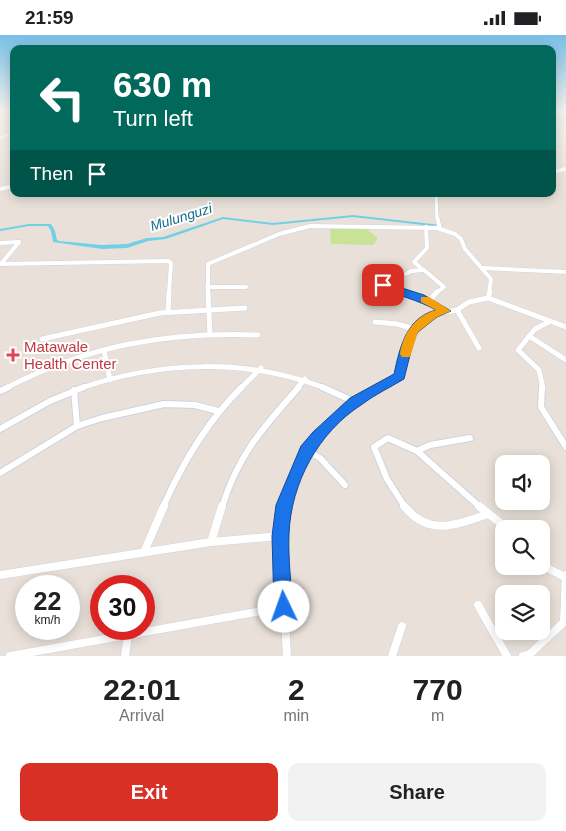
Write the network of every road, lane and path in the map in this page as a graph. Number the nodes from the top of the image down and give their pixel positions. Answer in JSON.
{"nodes":[{"id":1,"x":436,"y":197,"type":"edge"},
{"id":2,"x":426,"y":227,"type":"junction"},
{"id":3,"x":440,"y":228,"type":"junction"},
{"id":4,"x":0,"y":243,"type":"edge"},
{"id":5,"x":0,"y":265,"type":"edge"},
{"id":6,"x":483,"y":268,"type":"junction"},
{"id":7,"x":424,"y":270,"type":"junction"},
{"id":8,"x":566,"y":272,"type":"edge"},
{"id":9,"x":406,"y":274,"type":"dead end"},
{"id":10,"x":378,"y":279,"type":"dead end"},
{"id":11,"x":207,"y":287,"type":"junction"},
{"id":12,"x":246,"y":287,"type":"dead end"},
{"id":13,"x":488,"y":297,"type":"junction"},
{"id":14,"x":428,"y":301,"type":"junction"},
{"id":15,"x":245,"y":308,"type":"dead end"},
{"id":16,"x":208,"y":309,"type":"junction"},
{"id":17,"x":457,"y":310,"type":"junction"},
{"id":18,"x":446,"y":311,"type":"junction"},
{"id":19,"x":168,"y":312,"type":"junction"},
{"id":20,"x":375,"y":322,"type":"dead end"},
{"id":21,"x":549,"y":322,"type":"junction"},
{"id":22,"x":566,"y":327,"type":"edge"},
{"id":23,"x":414,"y":329,"type":"junction"},
{"id":24,"x":210,"y":335,"type":"junction"},
{"id":25,"x":258,"y":335,"type":"dead end"},
{"id":26,"x":529,"y":336,"type":"junction"},
{"id":27,"x":42,"y":339,"type":"dead end"},
{"id":28,"x":479,"y":348,"type":"dead end"},
{"id":29,"x":104,"y":351,"type":"junction"},
{"id":30,"x":566,"y":360,"type":"edge"},
{"id":31,"x":261,"y":369,"type":"junction"},
{"id":32,"x":305,"y":379,"type":"junction"},
{"id":33,"x":110,"y":380,"type":"junction"},
{"id":34,"x":74,"y":390,"type":"junction"},
{"id":35,"x":0,"y":391,"type":"edge"},
{"id":36,"x":355,"y":402,"type":"junction"},
{"id":37,"x":218,"y":411,"type":"junction"},
{"id":38,"x":76,"y":426,"type":"junction"},
{"id":39,"x":0,"y":429,"type":"edge"},
{"id":40,"x":470,"y":438,"type":"dead end"},
{"id":41,"x":566,"y":447,"type":"edge"},
{"id":42,"x":306,"y":451,"type":"junction"},
{"id":43,"x":417,"y":451,"type":"junction"},
{"id":44,"x":0,"y":473,"type":"edge"},
{"id":45,"x":346,"y":485,"type":"dead end"},
{"id":46,"x":488,"y":514,"type":"junction"},
{"id":47,"x":496,"y":520,"type":"edge"},
{"id":48,"x":280,"y":536,"type":"junction"},
{"id":49,"x":211,"y":542,"type":"junction"},
{"id":50,"x":144,"y":552,"type":"junction"},
{"id":51,"x":550,"y":569,"type":"edge"},
{"id":52,"x":0,"y":575,"type":"edge"},
{"id":53,"x":566,"y":576,"type":"edge"},
{"id":54,"x":478,"y":605,"type":"dead end"},
{"id":55,"x":284,"y":607,"type":"junction"},
{"id":56,"x":402,"y":626,"type":"dead end"},
{"id":57,"x":155,"y":630,"type":"edge"},
{"id":58,"x":100,"y":640,"type":"edge"},
{"id":59,"x":127,"y":640,"type":"edge"},
{"id":60,"x":10,"y":656,"type":"edge"},
{"id":61,"x":125,"y":656,"type":"edge"},
{"id":62,"x":287,"y":656,"type":"edge"},
{"id":63,"x":392,"y":656,"type":"edge"},
{"id":64,"x":507,"y":656,"type":"edge"},
{"id":65,"x":523,"y":656,"type":"edge"}],
"edges":[{"from":1,"to":3,"type":"street"},
{"from":2,"to":3,"type":"street"},
{"from":2,"to":7,"type":"street"},
{"from":2,"to":11,"type":"street"},
{"from":3,"to":6,"type":"street"},
{"from":4,"to":5,"type":"street"},
{"from":5,"to":19,"type":"street"},
{"from":6,"to":8,"type":"street"},
{"from":6,"to":13,"type":"street"},
{"from":7,"to":9,"type":"street"},
{"from":7,"to":14,"type":"street"},
{"from":10,"to":14,"type":"street"},
{"from":11,"to":12,"type":"street"},
{"from":11,"to":16,"type":"street"},
{"from":13,"to":17,"type":"street"},
{"from":13,"to":21,"type":"street"},
{"from":14,"to":18,"type":"street"},
{"from":15,"to":16,"type":"street"},
{"from":16,"to":19,"type":"street"},
{"from":16,"to":24,"type":"street"},
{"from":17,"to":18,"type":"street"},
{"from":17,"to":28,"type":"street"},
{"from":18,"to":23,"type":"street"},
{"from":19,"to":27,"type":"street"},
{"from":20,"to":23,"type":"street"},
{"from":21,"to":22,"type":"street"},
{"from":21,"to":26,"type":"street"},
{"from":23,"to":36,"type":"street"},
{"from":24,"to":25,"type":"street"},
{"from":24,"to":29,"type":"street"},
{"from":26,"to":30,"type":"street"},
{"from":26,"to":41,"type":"street"},
{"from":29,"to":33,"type":"street"},
{"from":29,"to":35,"type":"street"},
{"from":31,"to":32,"type":"street"},
{"from":31,"to":33,"type":"street"},
{"from":31,"to":37,"type":"street"},
{"from":32,"to":36,"type":"street"},
{"from":32,"to":49,"type":"street"},
{"from":33,"to":34,"type":"street"},
{"from":34,"to":38,"type":"street"},
{"from":34,"to":39,"type":"street"},
{"from":36,"to":42,"type":"street"},
{"from":37,"to":38,"type":"street"},
{"from":37,"to":50,"type":"street"},
{"from":38,"to":44,"type":"street"},
{"from":40,"to":43,"type":"street"},
{"from":42,"to":45,"type":"street"},
{"from":42,"to":48,"type":"street"},
{"from":43,"to":46,"type":"street"},
{"from":43,"to":46,"type":"street"},
{"from":46,"to":47,"type":"street"},
{"from":48,"to":49,"type":"street"},
{"from":48,"to":55,"type":"street"},
{"from":49,"to":50,"type":"street"},
{"from":50,"to":52,"type":"street"},
{"from":51,"to":53,"type":"street"},
{"from":53,"to":65,"type":"street"},
{"from":54,"to":64,"type":"street"},
{"from":55,"to":57,"type":"street"},
{"from":55,"to":62,"type":"street"},
{"from":56,"to":63,"type":"street"},
{"from":58,"to":60,"type":"street"},
{"from":59,"to":61,"type":"street"}]}
